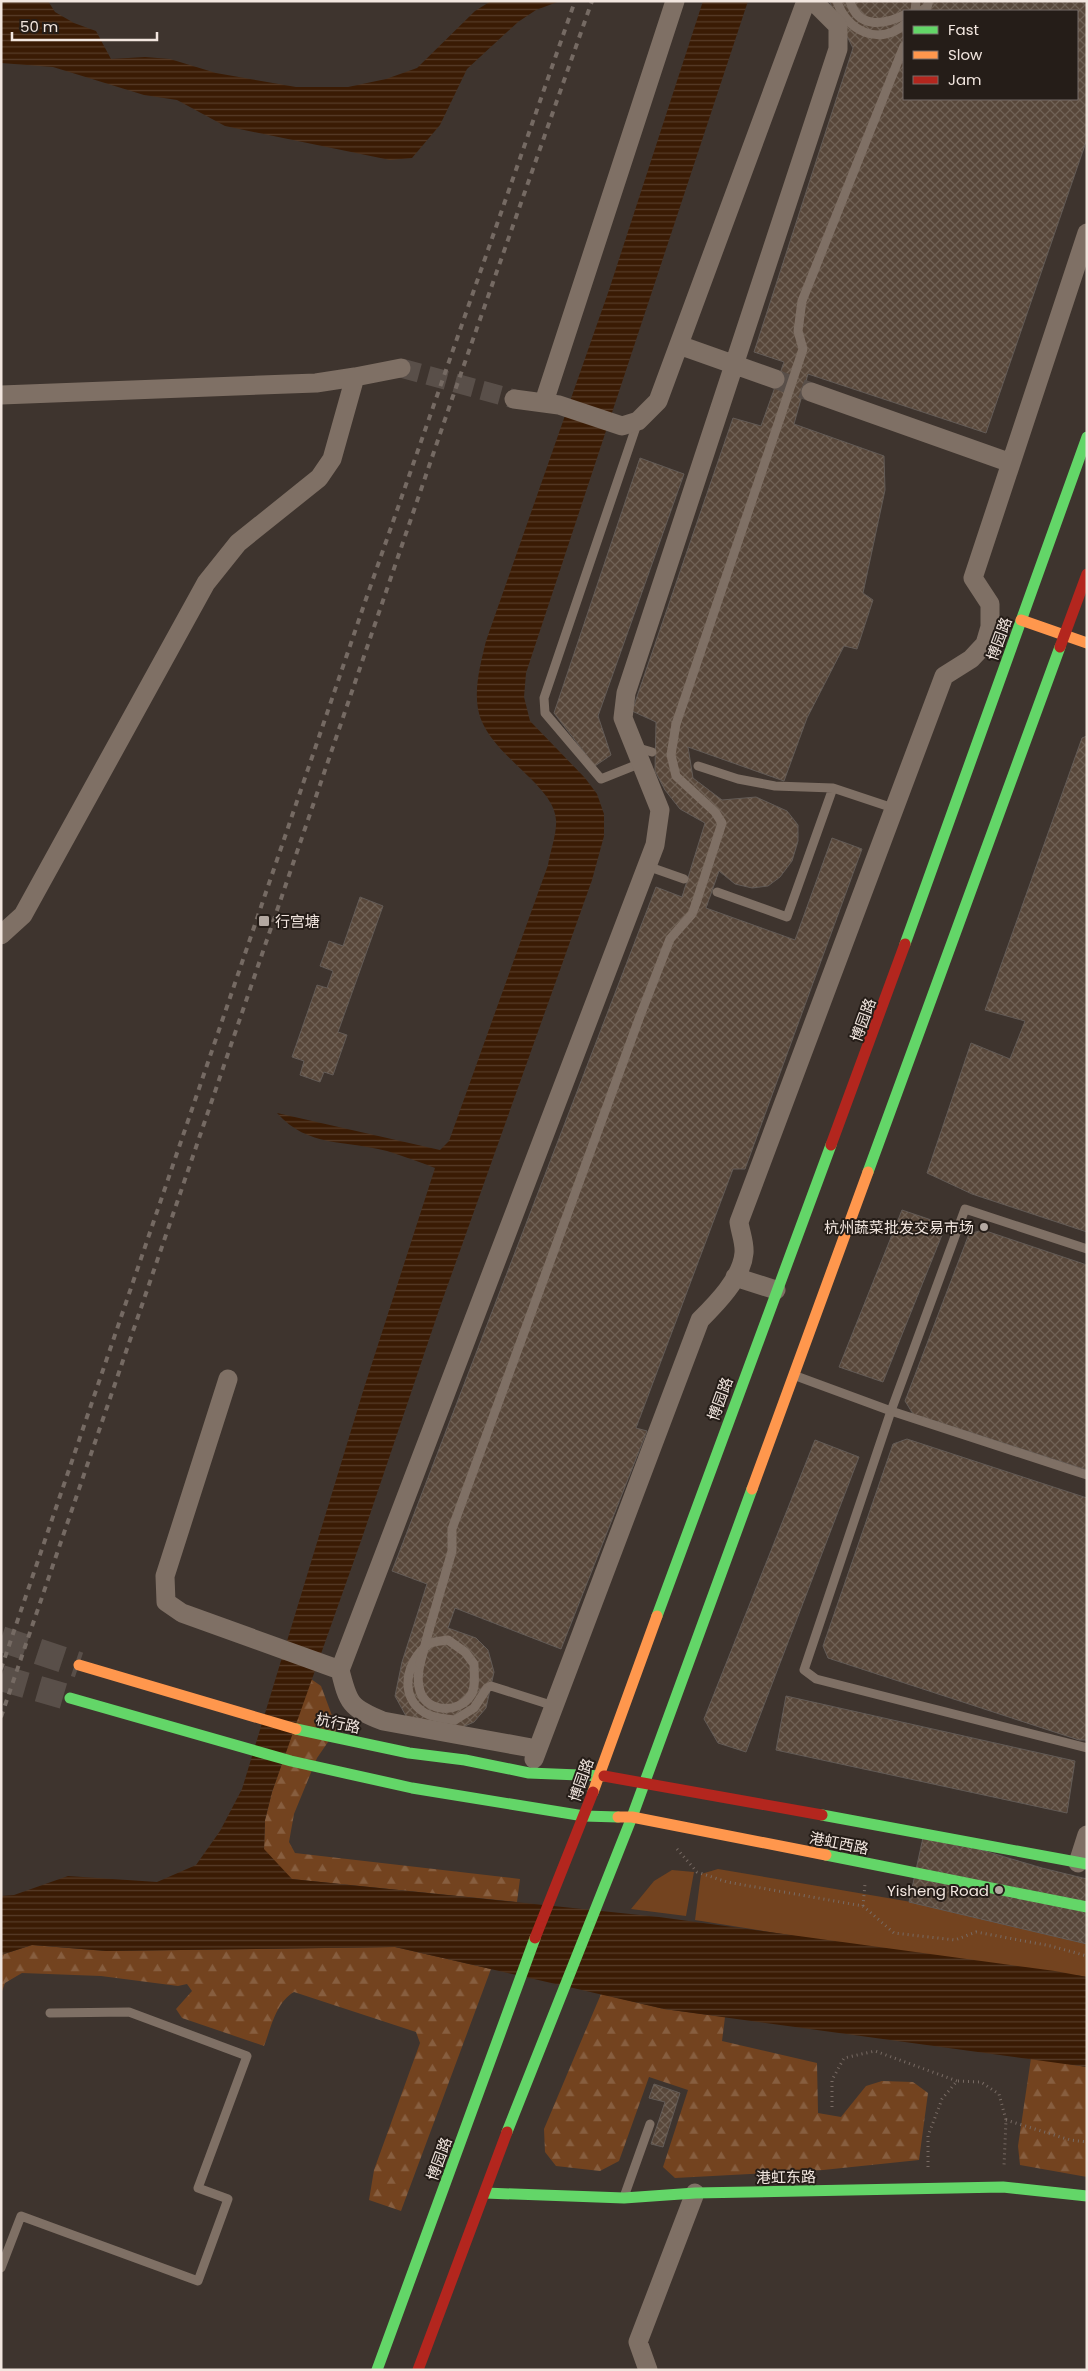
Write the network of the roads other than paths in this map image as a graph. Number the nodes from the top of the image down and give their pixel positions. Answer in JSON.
{"nodes":[{"id":1,"x":675,"y":1,"type":"edge"},
{"id":2,"x":806,"y":1,"type":"edge"},
{"id":3,"x":813,"y":1,"type":"edge"},
{"id":4,"x":837,"y":1,"type":"edge"},
{"id":5,"x":850,"y":1,"type":"edge"},
{"id":6,"x":903,"y":16,"type":"edge"},
{"id":7,"x":903,"y":26,"type":"edge"},
{"id":8,"x":903,"y":48,"type":"edge"},
{"id":9,"x":1087,"y":233,"type":"edge"},
{"id":10,"x":679,"y":345,"type":"junction"},
{"id":11,"x":734,"y":365,"type":"junction"},
{"id":12,"x":401,"y":368,"type":"tunnel mouth"},
{"id":13,"x":355,"y":377,"type":"junction"},
{"id":14,"x":775,"y":379,"type":"tunnel mouth"},
{"id":15,"x":811,"y":392,"type":"tunnel mouth"},
{"id":16,"x":1,"y":395,"type":"edge"},
{"id":17,"x":514,"y":399,"type":"tunnel mouth"},
{"id":18,"x":552,"y":403,"type":"junction"},
{"id":19,"x":630,"y":423,"type":"junction"},
{"id":20,"x":1087,"y":437,"type":"edge"},
{"id":21,"x":1011,"y":463,"type":"junction"},
{"id":22,"x":1087,"y":574,"type":"edge"},
{"id":23,"x":1021,"y":620,"type":"junction"},
{"id":24,"x":1065,"y":636,"type":"junction"},
{"id":25,"x":1087,"y":643,"type":"edge"},
{"id":26,"x":985,"y":644,"type":"junction"},
{"id":27,"x":1012,"y":646,"type":"junction"},
{"id":28,"x":642,"y":754,"type":"junction"},
{"id":29,"x":698,"y":766,"type":"dead end"},
{"id":30,"x":832,"y":788,"type":"junction"},
{"id":31,"x":893,"y":808,"type":"junction"},
{"id":32,"x":647,"y":866,"type":"junction"},
{"id":33,"x":684,"y":879,"type":"dead end"},
{"id":34,"x":717,"y":892,"type":"dead end"},
{"id":35,"x":1,"y":935,"type":"edge"},
{"id":36,"x":1087,"y":1249,"type":"edge"},
{"id":37,"x":735,"y":1277,"type":"junction"},
{"id":38,"x":776,"y":1290,"type":"junction"},
{"id":39,"x":794,"y":1376,"type":"junction"},
{"id":40,"x":228,"y":1379,"type":"dead end"},
{"id":41,"x":891,"y":1412,"type":"junction"},
{"id":42,"x":1087,"y":1475,"type":"edge"},
{"id":43,"x":424,"y":1648,"type":"edge"},
{"id":44,"x":424,"y":1648,"type":"edge"},
{"id":45,"x":424,"y":1648,"type":"edge"},
{"id":46,"x":424,"y":1648,"type":"edge"},
{"id":47,"x":79,"y":1665,"type":"tunnel mouth"},
{"id":48,"x":340,"y":1670,"type":"junction"},
{"id":49,"x":70,"y":1698,"type":"tunnel mouth"},
{"id":50,"x":554,"y":1706,"type":"junction"},
{"id":51,"x":1087,"y":1748,"type":"edge"},
{"id":52,"x":537,"y":1749,"type":"junction"},
{"id":53,"x":529,"y":1773,"type":"junction"},
{"id":54,"x":598,"y":1775,"type":"junction"},
{"id":55,"x":644,"y":1782,"type":"junction"},
{"id":56,"x":584,"y":1816,"type":"junction"},
{"id":57,"x":632,"y":1817,"type":"junction"},
{"id":58,"x":1087,"y":1835,"type":"edge"},
{"id":59,"x":1082,"y":1863,"type":"edge"},
{"id":60,"x":1087,"y":1906,"type":"edge"},
{"id":61,"x":50,"y":2013,"type":"dead end"},
{"id":62,"x":650,"y":2124,"type":"dead end"},
{"id":63,"x":485,"y":2193,"type":"junction"},
{"id":64,"x":695,"y":2193,"type":"junction"},
{"id":65,"x":1087,"y":2196,"type":"edge"},
{"id":66,"x":624,"y":2198,"type":"junction"},
{"id":67,"x":1,"y":2268,"type":"edge"},
{"id":68,"x":377,"y":2370,"type":"edge"},
{"id":69,"x":418,"y":2370,"type":"edge"},
{"id":70,"x":648,"y":2370,"type":"edge"}],
"edges":[{"from":1,"to":18,"type":"street"},
{"from":2,"to":10,"type":"street"},
{"from":3,"to":11,"type":"street"},
{"from":4,"to":7,"type":"lane"},
{"from":5,"to":6,"type":"lane"},
{"from":8,"to":43,"type":"lane","bridge":true},
{"from":9,"to":21,"type":"street"},
{"from":10,"to":11,"type":"street"},
{"from":10,"to":19,"type":"street"},
{"from":11,"to":14,"type":"street"},
{"from":11,"to":28,"type":"street"},
{"from":12,"to":13,"type":"street"},
{"from":13,"to":16,"type":"street"},
{"from":13,"to":35,"type":"street"},
{"from":15,"to":21,"type":"street"},
{"from":17,"to":18,"type":"street"},
{"from":18,"to":19,"type":"street"},
{"from":19,"to":28,"type":"lane"},
{"from":20,"to":23,"type":"main road","name":"博园路"},
{"from":21,"to":26,"type":"street"},
{"from":22,"to":24,"type":"main road"},
{"from":23,"to":24,"type":"main road"},
{"from":23,"to":27,"type":"main road","name":"博园路"},
{"from":24,"to":25,"type":"main road"},
{"from":24,"to":39,"type":"main road"},
{"from":26,"to":27,"type":"street"},
{"from":26,"to":31,"type":"street"},
{"from":27,"to":38,"type":"main road","name":"博园路"},
{"from":28,"to":32,"type":"street"},
{"from":29,"to":30,"type":"lane"},
{"from":30,"to":31,"type":"lane"},
{"from":30,"to":34,"type":"lane"},
{"from":31,"to":37,"type":"street"},
{"from":32,"to":33,"type":"lane"},
{"from":32,"to":48,"type":"street"},
{"from":36,"to":41,"type":"lane"},
{"from":37,"to":38,"type":"street"},
{"from":37,"to":50,"type":"street"},
{"from":38,"to":54,"type":"main road","name":"博园路"},
{"from":39,"to":41,"type":"lane"},
{"from":39,"to":55,"type":"main road"},
{"from":40,"to":48,"type":"street"},
{"from":41,"to":42,"type":"lane"},
{"from":41,"to":51,"type":"lane"},
{"from":44,"to":45,"type":"lane","bridge":true},
{"from":46,"to":50,"type":"lane","bridge":true},
{"from":47,"to":53,"type":"main road","name":"杭行路"},
{"from":48,"to":52,"type":"street"},
{"from":49,"to":56,"type":"main road"},
{"from":50,"to":52,"type":"street"},
{"from":52,"to":53,"type":"street"},
{"from":53,"to":54,"type":"main road","name":"杭行路"},
{"from":54,"to":55,"type":"main road","name":"港虹西路"},
{"from":54,"to":56,"type":"main road","name":"博园路"},
{"from":55,"to":57,"type":"main road"},
{"from":55,"to":59,"type":"main road","name":"港虹西路"},
{"from":56,"to":57,"type":"main road","name":"港虹西路"},
{"from":56,"to":68,"type":"main road","name":"博园路"},
{"from":57,"to":60,"type":"main road","name":"港虹西路"},
{"from":57,"to":63,"type":"main road"},
{"from":58,"to":59,"type":"street"},
{"from":61,"to":67,"type":"lane"},
{"from":62,"to":66,"type":"lane"},
{"from":63,"to":66,"type":"main road","name":"港虹东路"},
{"from":63,"to":69,"type":"main road"},
{"from":64,"to":65,"type":"main road","name":"港虹东路"},
{"from":64,"to":66,"type":"main road","name":"港虹东路"},
{"from":64,"to":70,"type":"street"}]}
